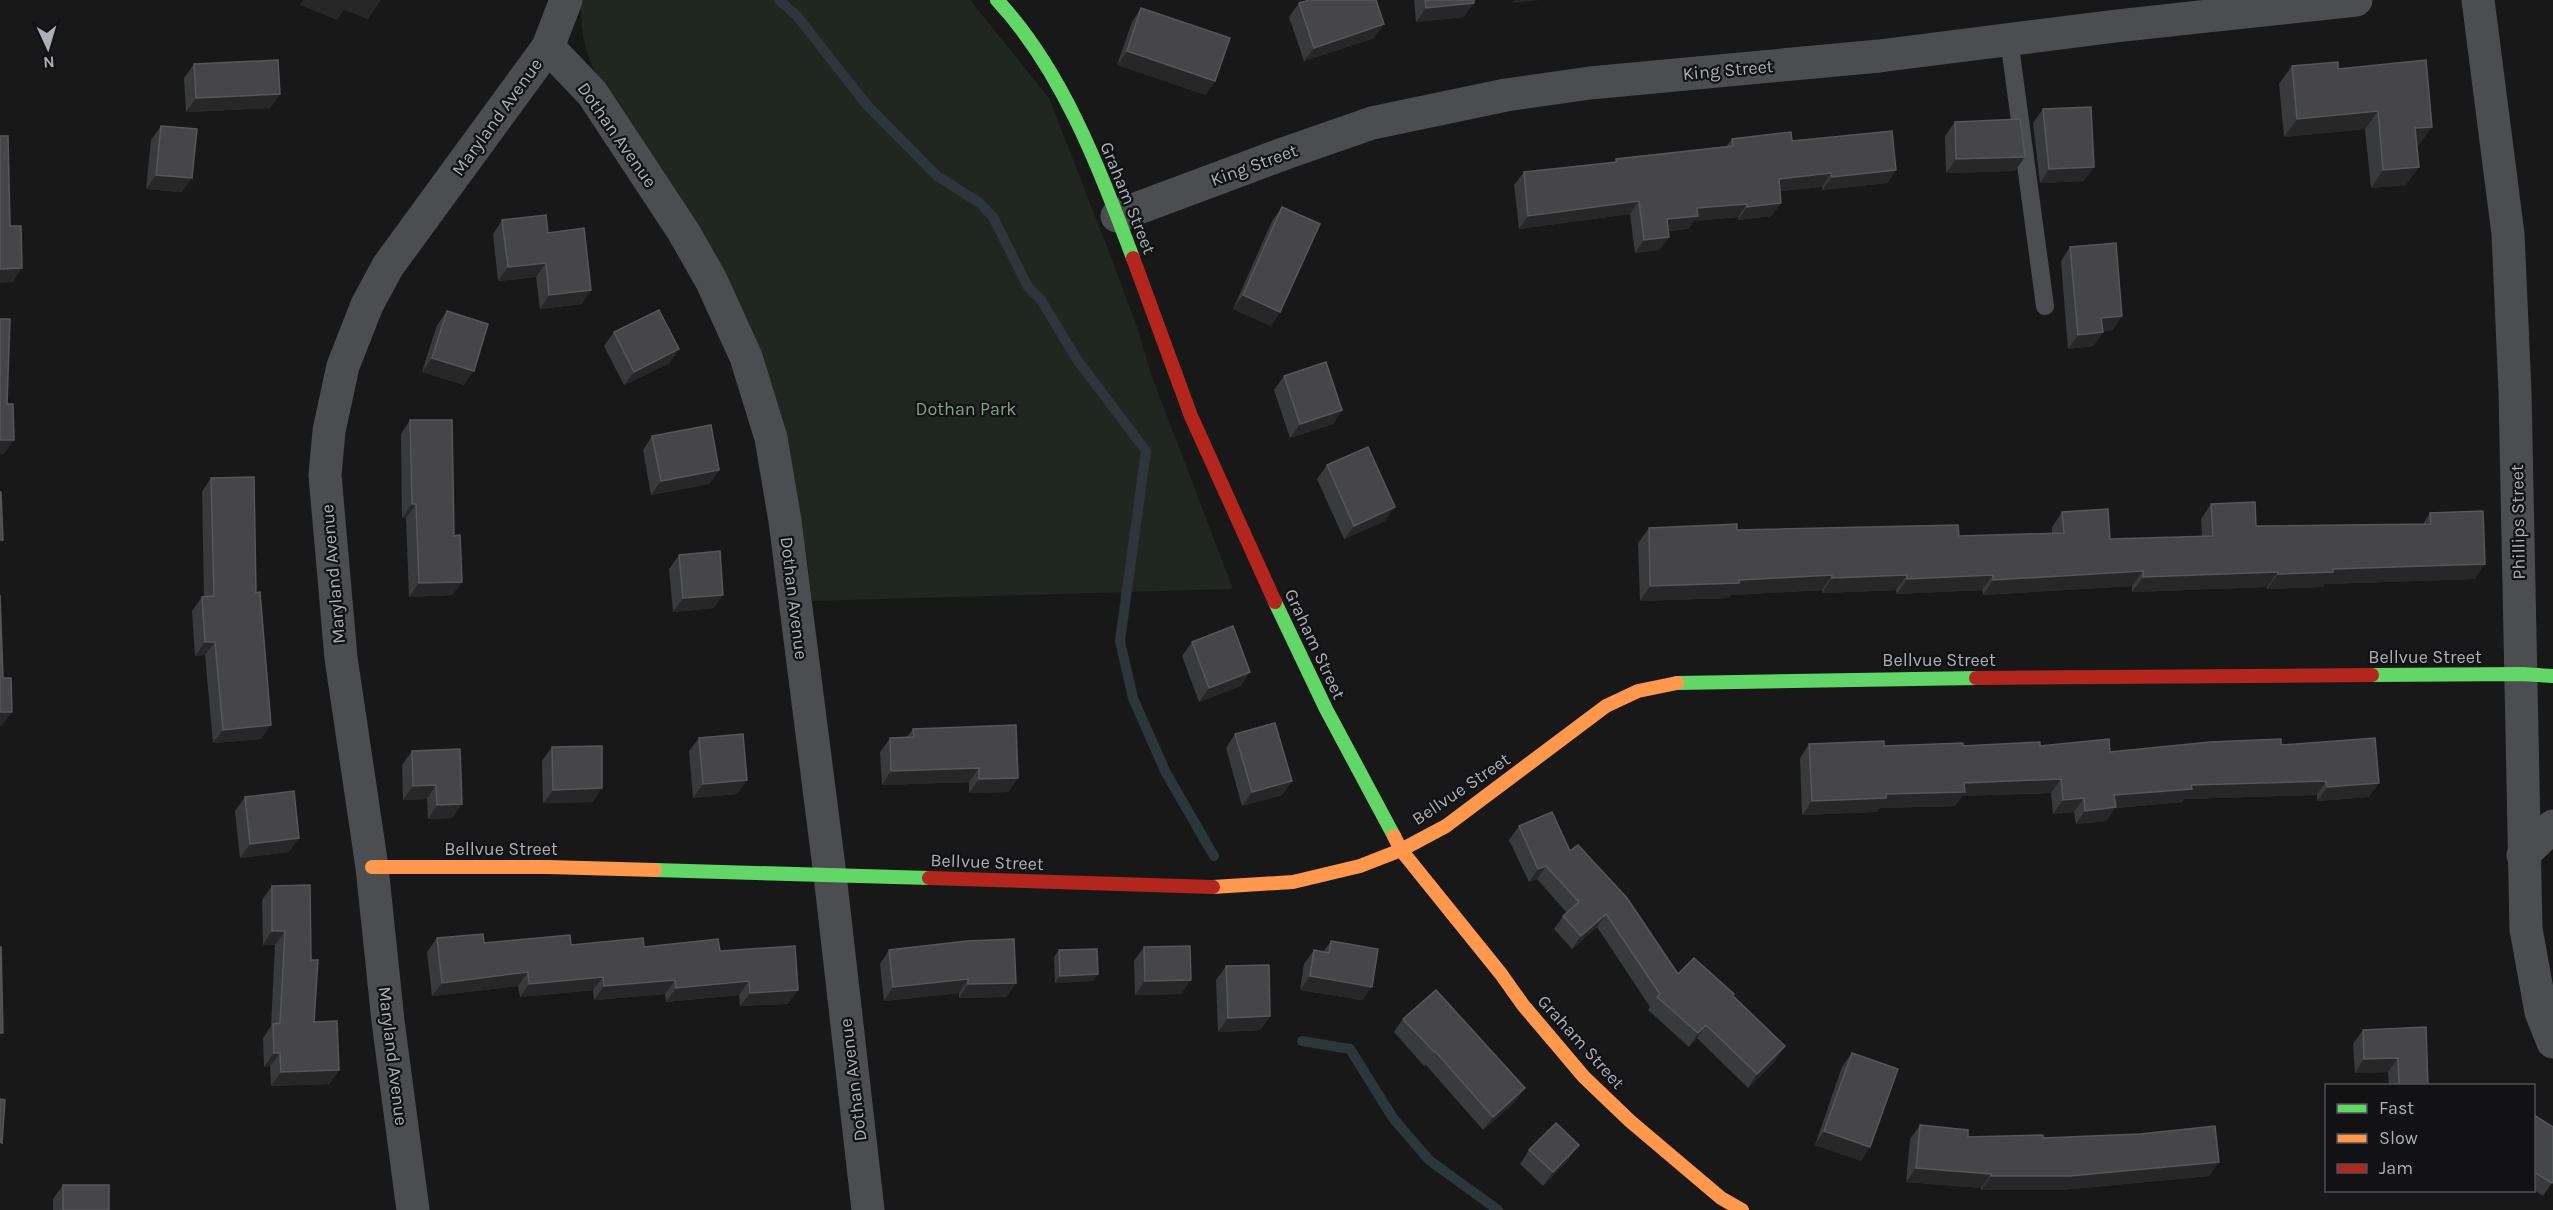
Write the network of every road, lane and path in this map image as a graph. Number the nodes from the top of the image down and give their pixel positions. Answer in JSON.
{"nodes":[{"id":1,"x":566,"y":0,"type":"edge"},
{"id":2,"x":997,"y":0,"type":"edge"},
{"id":3,"x":2356,"y":0,"type":"edge"},
{"id":4,"x":2478,"y":0,"type":"edge"},
{"id":5,"x":2008,"y":39,"type":"junction"},
{"id":6,"x":548,"y":47,"type":"junction"},
{"id":7,"x":1118,"y":216,"type":"junction"},
{"id":8,"x":2045,"y":306,"type":"dead end"},
{"id":9,"x":2537,"y":675,"type":"edge"},
{"id":10,"x":2553,"y":826,"type":"edge"},
{"id":11,"x":1401,"y":850,"type":"junction"},
{"id":12,"x":2523,"y":855,"type":"junction"},
{"id":13,"x":372,"y":867,"type":"junction"},
{"id":14,"x":830,"y":875,"type":"junction"},
{"id":15,"x":2553,"y":1042,"type":"edge"},
{"id":16,"x":413,"y":1210,"type":"edge"},
{"id":17,"x":868,"y":1210,"type":"edge"},
{"id":18,"x":1742,"y":1210,"type":"edge"}],
"edges":[{"from":1,"to":6,"type":"street","name":"Maryland Avenue"},
{"from":2,"to":7,"type":"street","name":"Graham Street"},
{"from":3,"to":5,"type":"street","name":"King Street"},
{"from":4,"to":9,"type":"street","name":"Phillips Street"},
{"from":5,"to":7,"type":"street","name":"King Street"},
{"from":5,"to":8,"type":"lane"},
{"from":6,"to":13,"type":"street","name":"Maryland Avenue"},
{"from":6,"to":14,"type":"street","name":"Dothan Avenue"},
{"from":7,"to":11,"type":"street","name":"Graham Street"},
{"from":9,"to":11,"type":"street","name":"Bellvue Street"},
{"from":9,"to":12,"type":"street","name":"Phillips Street"},
{"from":10,"to":12,"type":"street"},
{"from":11,"to":14,"type":"street","name":"Bellvue Street"},
{"from":11,"to":18,"type":"street","name":"Graham Street"},
{"from":12,"to":15,"type":"street","name":"Phillips Street"},
{"from":13,"to":14,"type":"street","name":"Bellvue Street"},
{"from":13,"to":16,"type":"street","name":"Maryland Avenue"},
{"from":14,"to":17,"type":"street","name":"Dothan Avenue"}]}
